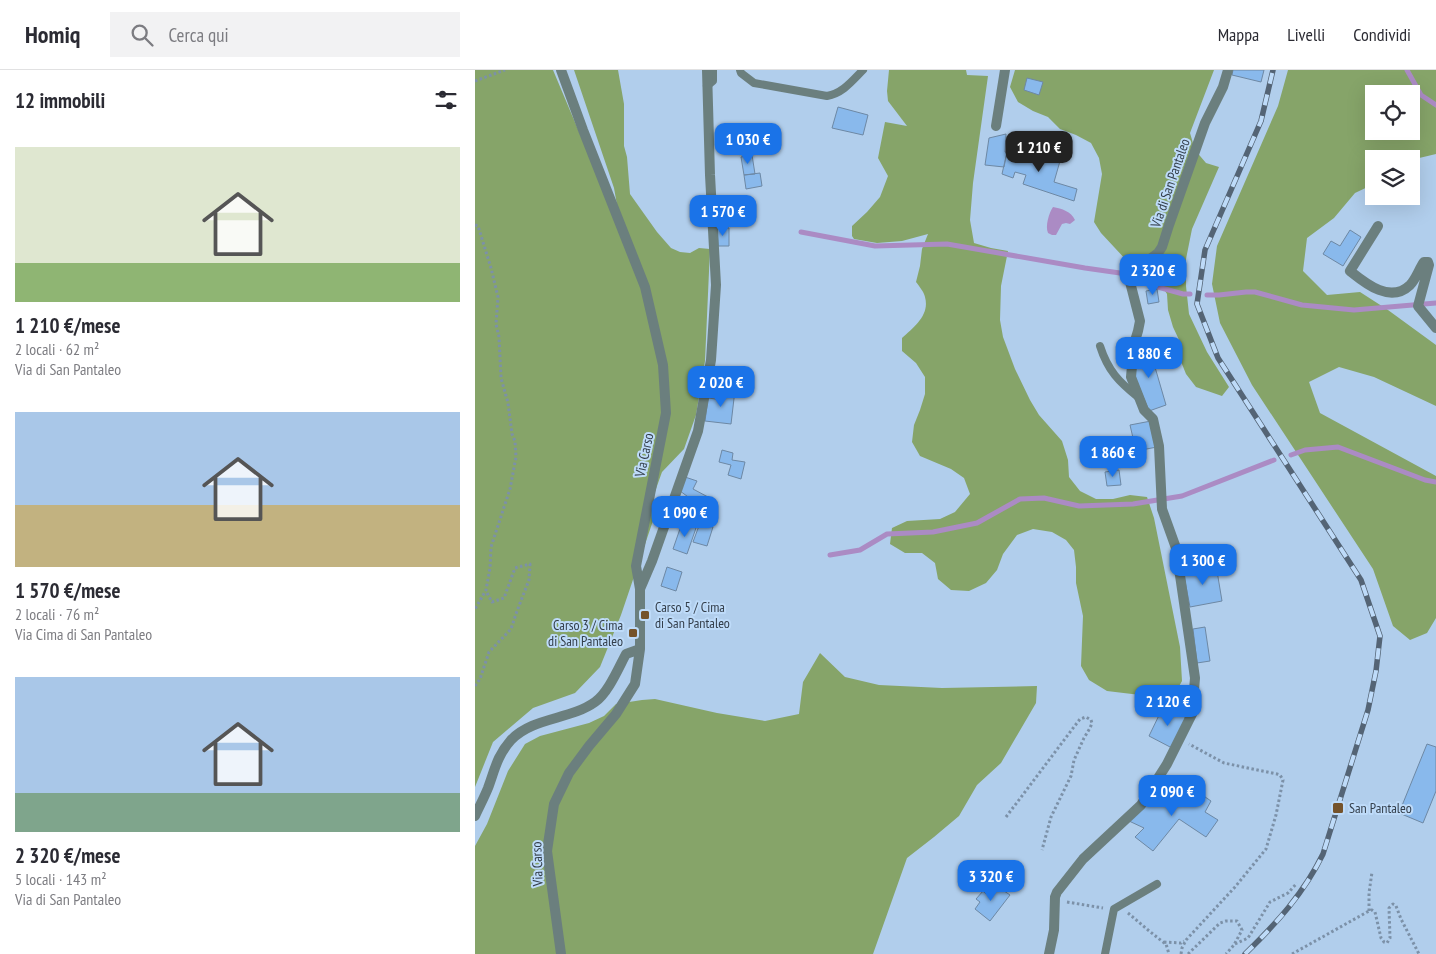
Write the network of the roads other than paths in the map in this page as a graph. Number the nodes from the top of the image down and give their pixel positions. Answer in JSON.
{"nodes":[{"id":1,"x":561,"y":70,"type":"edge"},
{"id":2,"x":707,"y":70,"type":"edge"},
{"id":3,"x":713,"y":70,"type":"edge"},
{"id":4,"x":740,"y":70,"type":"edge"},
{"id":5,"x":863,"y":70,"type":"edge"},
{"id":6,"x":1005,"y":70,"type":"edge"},
{"id":7,"x":1228,"y":70,"type":"edge"},
{"id":8,"x":707,"y":86,"type":"junction"},
{"id":9,"x":996,"y":126,"type":"dead end"},
{"id":10,"x":1378,"y":226,"type":"dead end"},
{"id":11,"x":1436,"y":328,"type":"edge"},
{"id":12,"x":1100,"y":346,"type":"dead end"},
{"id":13,"x":1139,"y":398,"type":"junction"},
{"id":14,"x":639,"y":589,"type":"junction"},
{"id":15,"x":640,"y":649,"type":"junction"},
{"id":16,"x":475,"y":816,"type":"edge"},
{"id":17,"x":1157,"y":884,"type":"dead end"},
{"id":18,"x":561,"y":954,"type":"edge"},
{"id":19,"x":1049,"y":954,"type":"edge"},
{"id":20,"x":1105,"y":954,"type":"edge"}],
"edges":[{"from":1,"to":14,"type":"street","name":"Via Carso"},
{"from":2,"to":8,"type":"street"},
{"from":3,"to":8,"type":"lane"},
{"from":4,"to":5,"type":"lane"},
{"from":6,"to":9,"type":"street"},
{"from":7,"to":13,"type":"street","name":"Via di San Pantaleo"},
{"from":8,"to":14,"type":"street"},
{"from":10,"to":11,"type":"street"},
{"from":12,"to":13,"type":"lane"},
{"from":13,"to":19,"type":"street","name":"Via di San Pantaleo"},
{"from":14,"to":15,"type":"street","name":"Via Carso"},
{"from":15,"to":16,"type":"street"},
{"from":15,"to":18,"type":"street","name":"Via Carso"},
{"from":17,"to":20,"type":"lane"}]}
